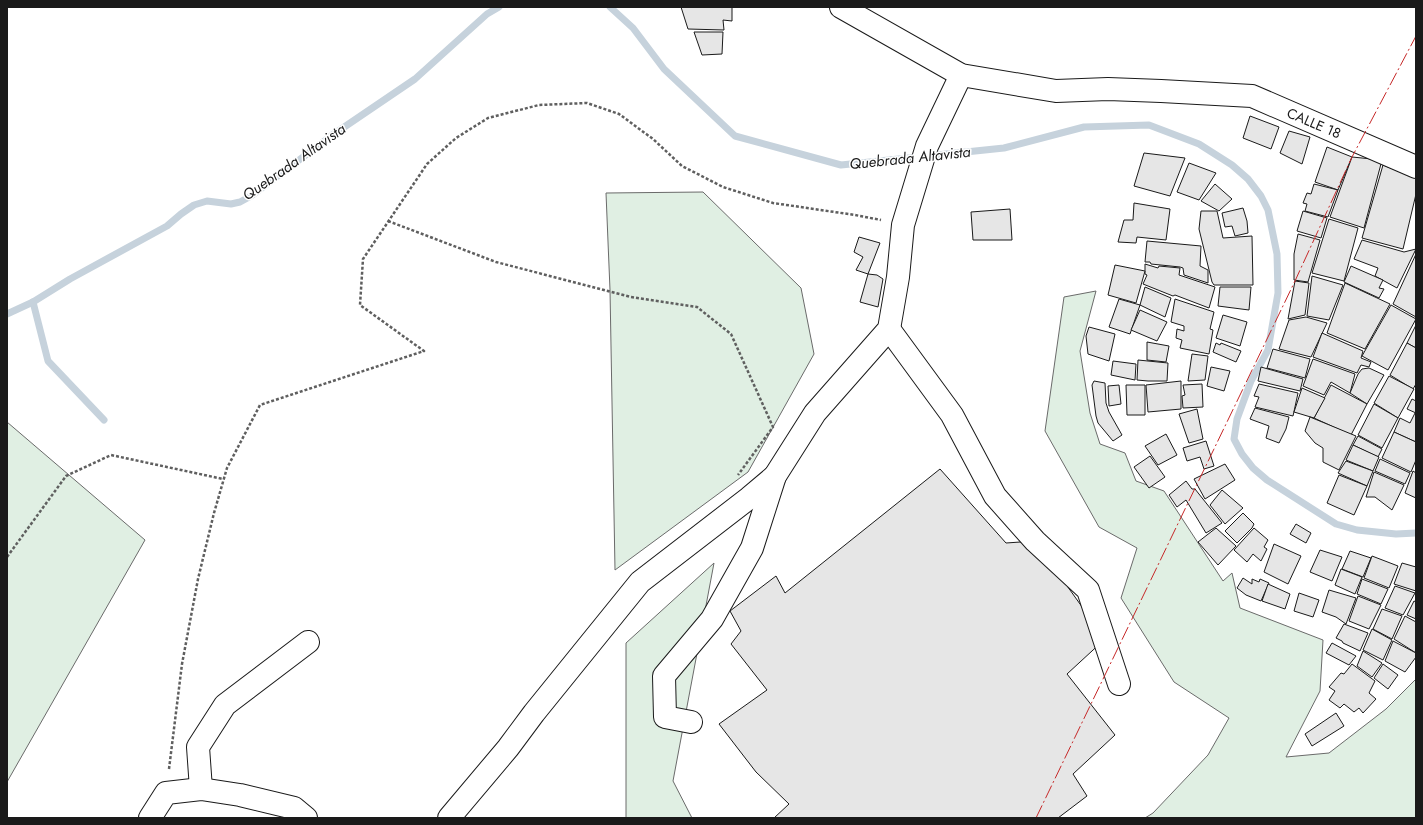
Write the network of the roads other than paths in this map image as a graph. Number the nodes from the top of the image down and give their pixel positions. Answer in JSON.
{"nodes":[{"id":1,"x":841,"y":7,"type":"edge"},
{"id":2,"x":961,"y":75,"type":"junction"},
{"id":3,"x":1416,"y":166,"type":"edge"},
{"id":4,"x":889,"y":329,"type":"junction"},
{"id":5,"x":775,"y":476,"type":"junction"},
{"id":6,"x":308,"y":642,"type":"dead end"},
{"id":7,"x":1119,"y":684,"type":"dead end"},
{"id":8,"x":691,"y":722,"type":"dead end"},
{"id":9,"x":201,"y":789,"type":"junction"},
{"id":10,"x":150,"y":818,"type":"edge"},
{"id":11,"x":306,"y":818,"type":"edge"},
{"id":12,"x":448,"y":818,"type":"edge"}],
"edges":[{"from":1,"to":2,"type":"street","name":"CALLE 18"},
{"from":2,"to":3,"type":"street","name":"CALLE 18"},
{"from":2,"to":4,"type":"street"},
{"from":4,"to":5,"type":"street"},
{"from":4,"to":7,"type":"street"},
{"from":5,"to":8,"type":"street"},
{"from":5,"to":12,"type":"street"},
{"from":6,"to":9,"type":"street"},
{"from":9,"to":10,"type":"street"},
{"from":9,"to":11,"type":"street"}]}
